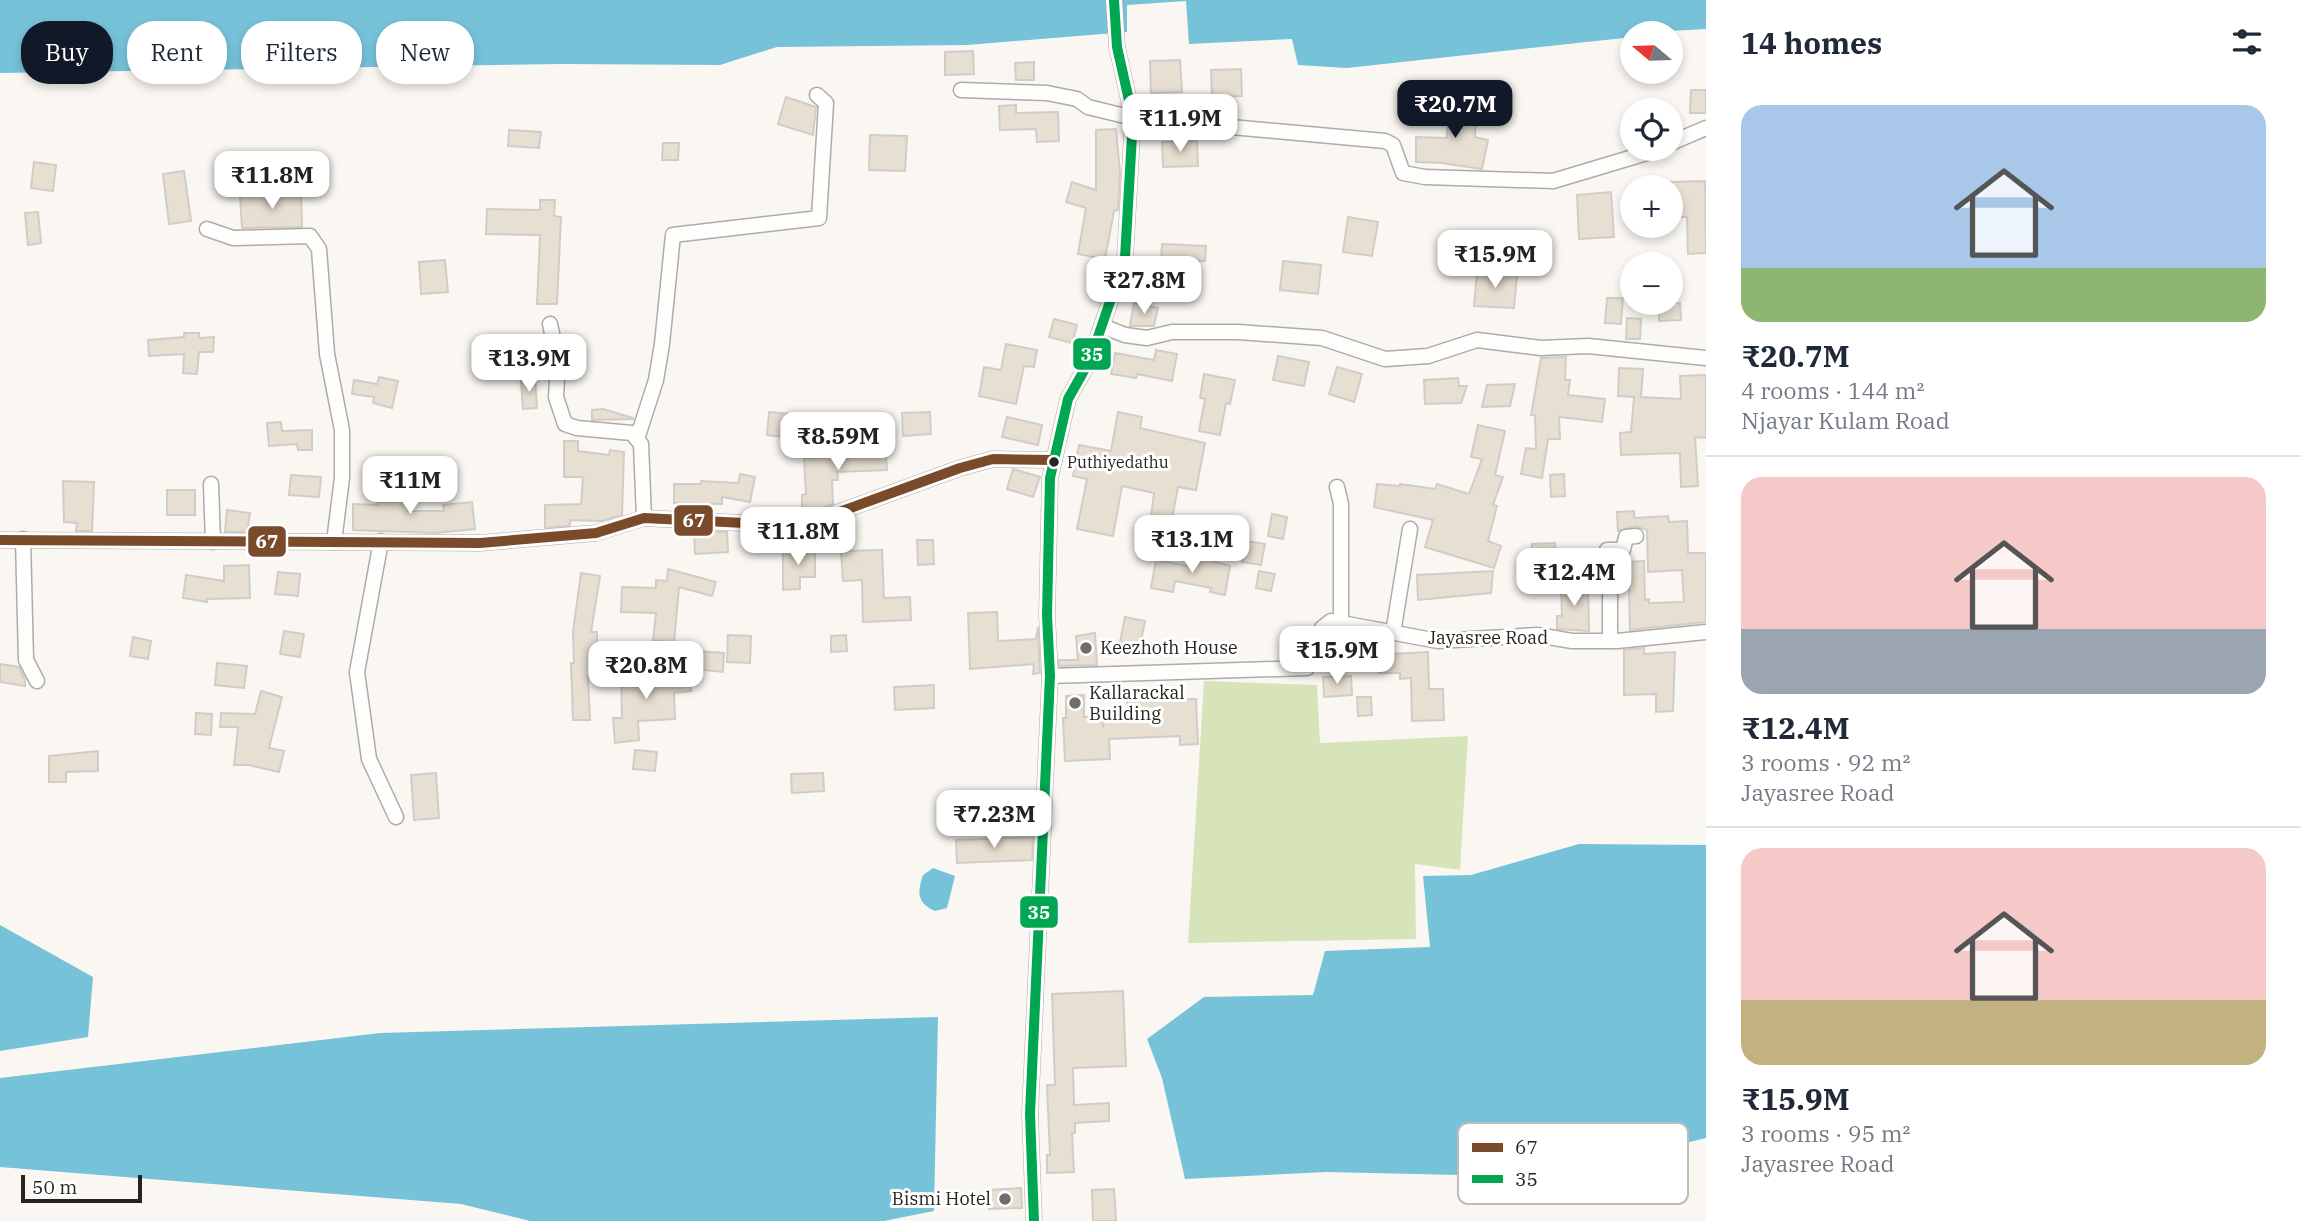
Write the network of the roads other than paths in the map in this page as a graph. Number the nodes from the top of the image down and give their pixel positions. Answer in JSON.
{"nodes":[{"id":1,"x":1114,"y":0,"type":"edge"},
{"id":2,"x":961,"y":90,"type":"dead end"},
{"id":3,"x":817,"y":96,"type":"dead end"},
{"id":4,"x":1133,"y":118,"type":"junction"},
{"id":5,"x":1706,"y":128,"type":"edge"},
{"id":6,"x":1683,"y":138,"type":"edge"},
{"id":7,"x":1620,"y":161,"type":"edge"},
{"id":8,"x":206,"y":229,"type":"dead end"},
{"id":9,"x":550,"y":324,"type":"dead end"},
{"id":10,"x":1102,"y":326,"type":"junction"},
{"id":11,"x":1706,"y":358,"type":"edge"},
{"id":12,"x":638,"y":439,"type":"junction"},
{"id":13,"x":1054,"y":460,"type":"junction"},
{"id":14,"x":211,"y":484,"type":"dead end"},
{"id":15,"x":1337,"y":487,"type":"dead end"},
{"id":16,"x":644,"y":518,"type":"junction"},
{"id":17,"x":1410,"y":529,"type":"dead end"},
{"id":18,"x":1636,"y":536,"type":"dead end"},
{"id":19,"x":23,"y":539,"type":"junction"},
{"id":20,"x":0,"y":540,"type":"edge"},
{"id":21,"x":381,"y":541,"type":"junction"},
{"id":22,"x":213,"y":542,"type":"junction"},
{"id":23,"x":334,"y":542,"type":"junction"},
{"id":24,"x":1341,"y":623,"type":"junction"},
{"id":25,"x":1393,"y":632,"type":"junction"},
{"id":26,"x":1706,"y":632,"type":"edge"},
{"id":27,"x":1610,"y":641,"type":"junction"},
{"id":28,"x":1050,"y":676,"type":"junction"},
{"id":29,"x":37,"y":681,"type":"dead end"},
{"id":30,"x":396,"y":817,"type":"dead end"},
{"id":31,"x":1034,"y":1221,"type":"edge"}],
"edges":[{"from":1,"to":4,"type":"street"},
{"from":2,"to":4,"type":"street"},
{"from":3,"to":12,"type":"street"},
{"from":4,"to":7,"type":"street"},
{"from":4,"to":10,"type":"street"},
{"from":5,"to":6,"type":"street"},
{"from":8,"to":23,"type":"street"},
{"from":9,"to":12,"type":"street"},
{"from":10,"to":11,"type":"street"},
{"from":10,"to":13,"type":"street"},
{"from":12,"to":16,"type":"street"},
{"from":13,"to":16,"type":"street"},
{"from":13,"to":28,"type":"street"},
{"from":14,"to":22,"type":"street"},
{"from":15,"to":24,"type":"street"},
{"from":16,"to":21,"type":"street"},
{"from":17,"to":25,"type":"street"},
{"from":18,"to":27,"type":"street"},
{"from":19,"to":20,"type":"street"},
{"from":19,"to":22,"type":"street"},
{"from":19,"to":29,"type":"street"},
{"from":21,"to":23,"type":"street"},
{"from":21,"to":30,"type":"street"},
{"from":22,"to":23,"type":"street"},
{"from":24,"to":25,"type":"street","name":"Jayasree Road"},
{"from":24,"to":28,"type":"street"},
{"from":25,"to":27,"type":"street","name":"Jayasree Road"},
{"from":26,"to":27,"type":"street","name":"Jayasree Road"},
{"from":28,"to":31,"type":"street"}]}
